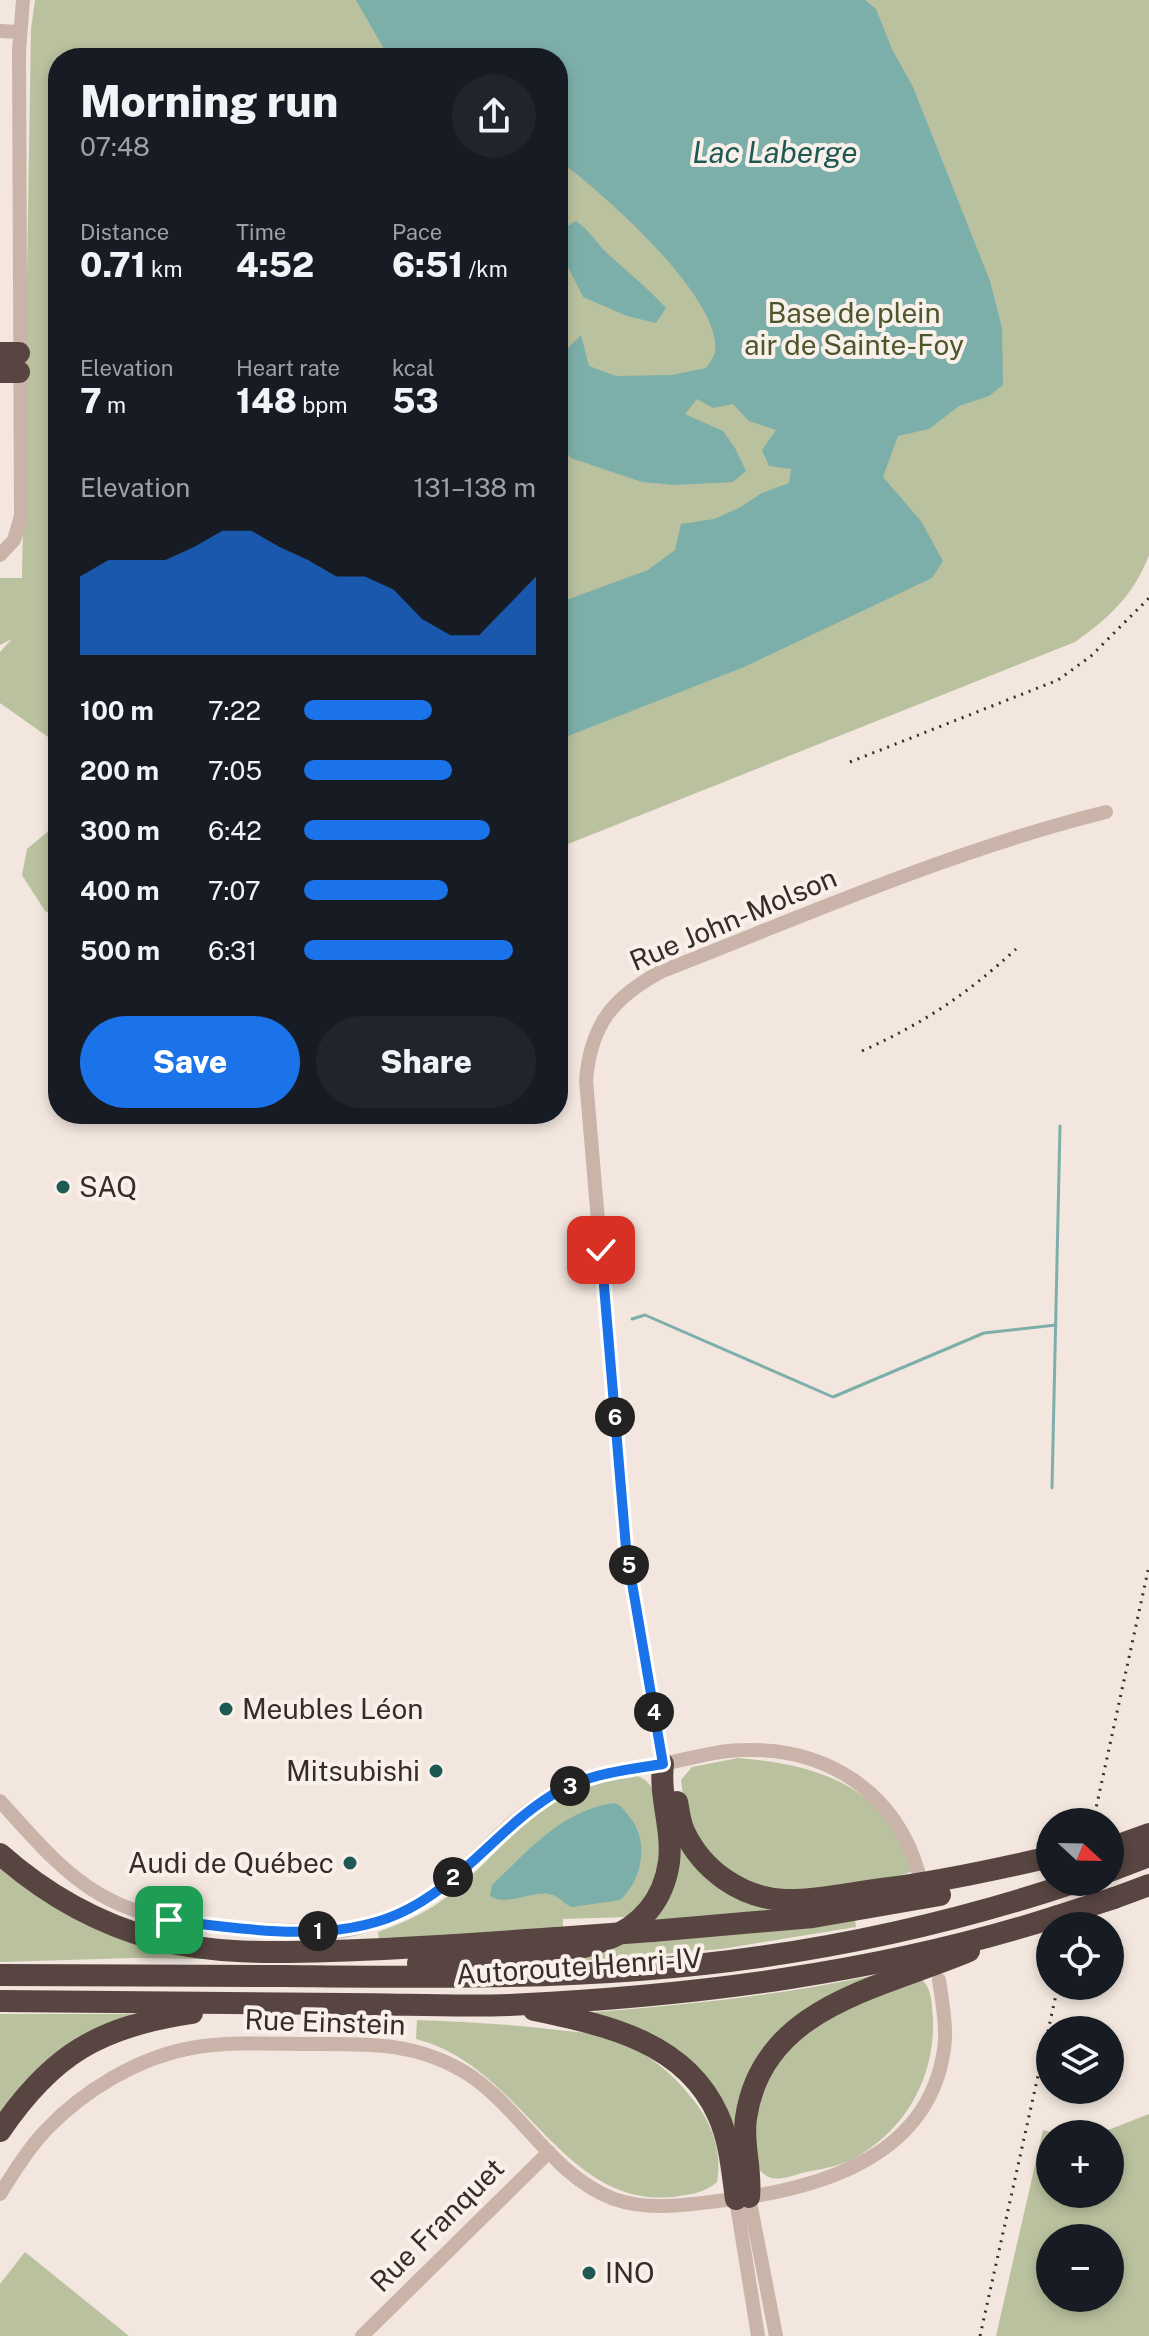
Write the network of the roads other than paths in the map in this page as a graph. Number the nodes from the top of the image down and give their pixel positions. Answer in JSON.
{"nodes":[{"id":1,"x":23,"y":0,"type":"edge"},
{"id":2,"x":0,"y":31,"type":"edge"},
{"id":3,"x":20,"y":32,"type":"junction"},
{"id":4,"x":9,"y":362,"type":"edge"},
{"id":5,"x":0,"y":555,"type":"edge"},
{"id":6,"x":1106,"y":812,"type":"dead end"},
{"id":7,"x":663,"y":1764,"type":"junction"},
{"id":8,"x":0,"y":1801,"type":"edge"},
{"id":9,"x":1149,"y":1833,"type":"edge"},
{"id":10,"x":1124,"y":1838,"type":"edge"},
{"id":11,"x":0,"y":1854,"type":"edge"},
{"id":12,"x":1124,"y":1854,"type":"edge"},
{"id":13,"x":1149,"y":1856,"type":"edge"},
{"id":14,"x":1036,"y":1860,"type":"edge"},
{"id":15,"x":1124,"y":1860,"type":"edge"},
{"id":16,"x":918,"y":1871,"type":"dead end"},
{"id":17,"x":1036,"y":1871,"type":"edge"},
{"id":18,"x":1149,"y":1885,"type":"edge"},
{"id":19,"x":1036,"y":1893,"type":"edge"},
{"id":20,"x":1021,"y":1928,"type":"junction"},
{"id":21,"x":0,"y":1975,"type":"edge"},
{"id":22,"x":24,"y":1976,"type":"junction"},
{"id":23,"x":939,"y":1980,"type":"dead end"},
{"id":24,"x":0,"y":2001,"type":"edge"},
{"id":25,"x":252,"y":2003,"type":"junction"},
{"id":26,"x":507,"y":2005,"type":"junction"},
{"id":27,"x":0,"y":2131,"type":"edge"},
{"id":28,"x":549,"y":2152,"type":"junction"},
{"id":29,"x":0,"y":2194,"type":"edge"},
{"id":30,"x":743,"y":2198,"type":"junction"},
{"id":31,"x":362,"y":2336,"type":"edge"},
{"id":32,"x":758,"y":2336,"type":"edge"},
{"id":33,"x":776,"y":2336,"type":"edge"}],
"edges":[{"from":1,"to":3,"type":"street"},
{"from":2,"to":3,"type":"street"},
{"from":3,"to":4,"type":"street"},
{"from":4,"to":5,"type":"street"},
{"from":6,"to":7,"type":"street","name":"Rue John-Molson"},
{"from":7,"to":8,"type":"street"},
{"from":7,"to":14,"type":"highway"},
{"from":7,"to":16,"type":"street"},
{"from":7,"to":22,"type":"highway"},
{"from":9,"to":10,"type":"highway"},
{"from":9,"to":12,"type":"highway"},
{"from":11,"to":17,"type":"highway","bridge":true},
{"from":13,"to":15,"type":"highway"},
{"from":18,"to":20,"type":"highway","name":"Autoroute Henri-IV","bridge":true},
{"from":19,"to":22,"type":"highway","name":"Autoroute Henri-IV"},
{"from":20,"to":26,"type":"highway","name":"Autoroute Henri-IV"},
{"from":20,"to":30,"type":"highway"},
{"from":21,"to":22,"type":"highway","name":"Autoroute Henri-IV"},
{"from":23,"to":30,"type":"street","name":"Rue Einstein"},
{"from":24,"to":25,"type":"highway","name":"Autoroute Henri-IV"},
{"from":25,"to":26,"type":"highway","name":"Autoroute Henri-IV"},
{"from":25,"to":27,"type":"highway"},
{"from":26,"to":30,"type":"highway"},
{"from":28,"to":29,"type":"street","name":"Rue Einstein"},
{"from":28,"to":30,"type":"street","name":"Rue Einstein"},
{"from":28,"to":31,"type":"street","name":"Rue Franquet"},
{"from":30,"to":32,"type":"street"},
{"from":30,"to":33,"type":"street"}]}
